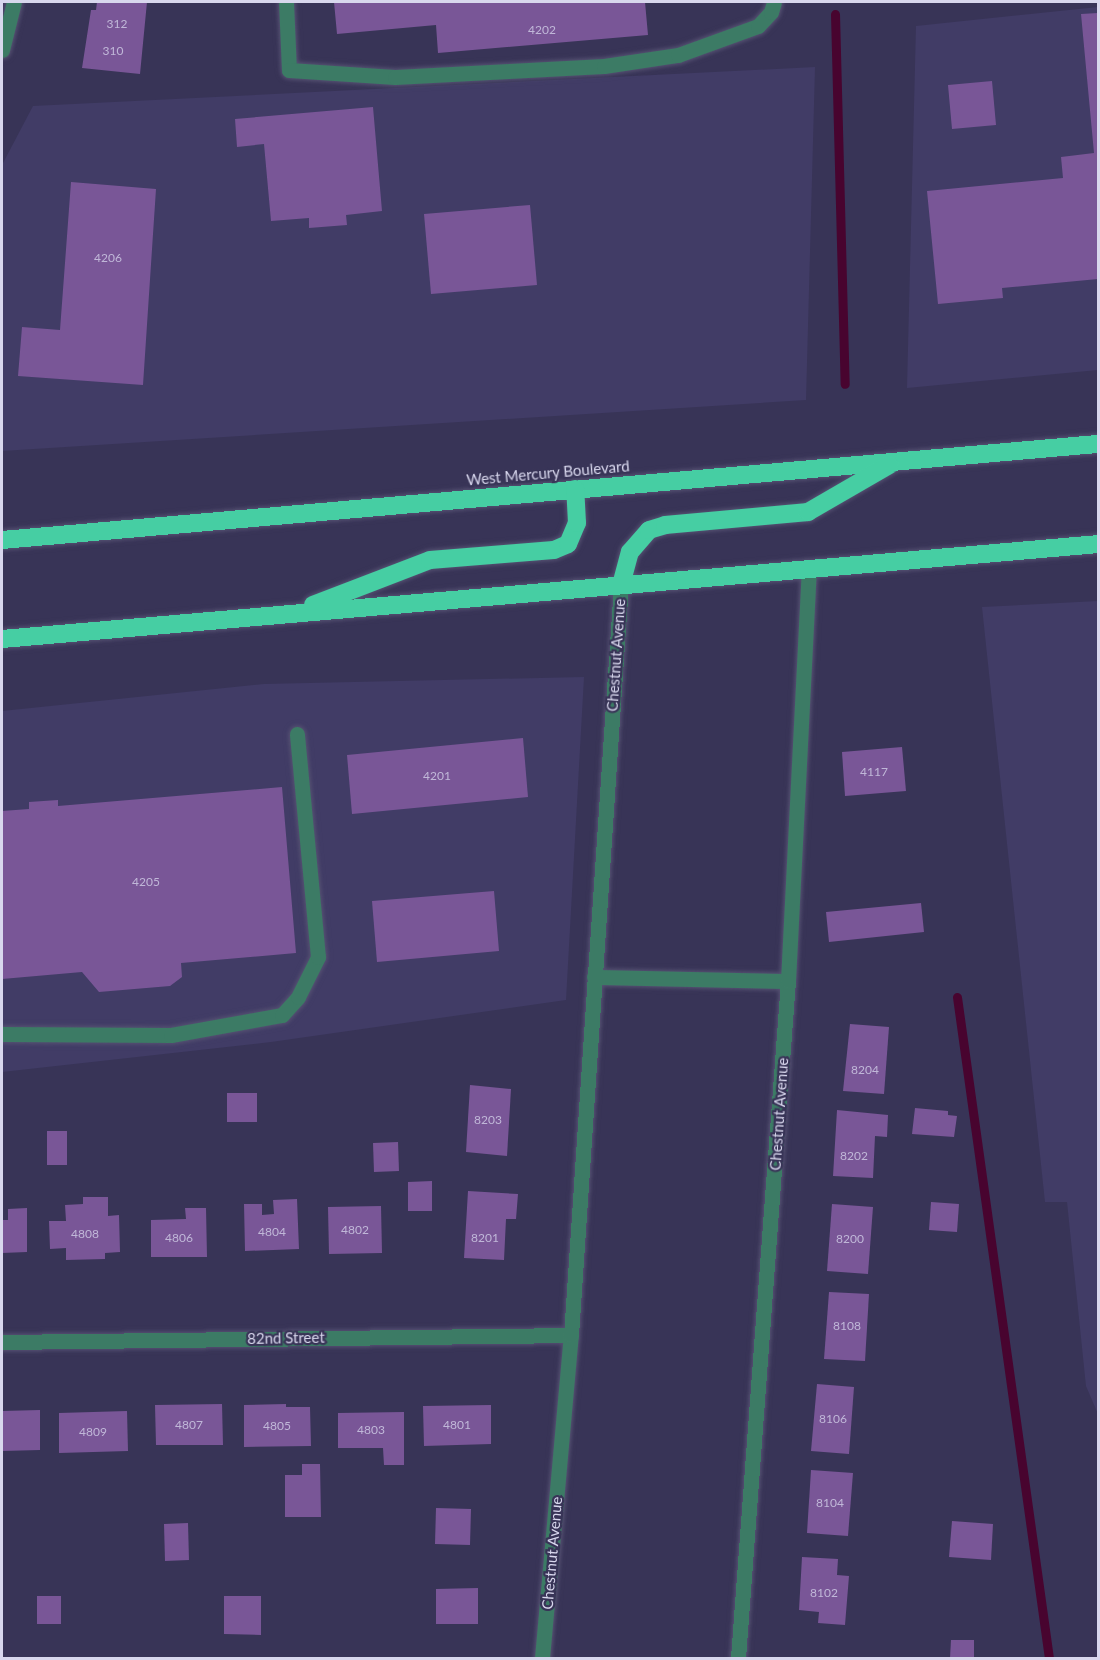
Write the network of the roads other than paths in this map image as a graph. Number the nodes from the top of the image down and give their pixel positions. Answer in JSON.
{"nodes":[{"id":1,"x":14,"y":2,"type":"edge"},
{"id":2,"x":286,"y":2,"type":"edge"},
{"id":3,"x":774,"y":2,"type":"edge"},
{"id":4,"x":4,"y":35,"type":"edge"},
{"id":5,"x":2,"y":50,"type":"edge"},
{"id":6,"x":1098,"y":444,"type":"edge"},
{"id":7,"x":896,"y":461,"type":"junction"},
{"id":8,"x":575,"y":489,"type":"junction"},
{"id":9,"x":2,"y":540,"type":"edge"},
{"id":10,"x":1098,"y":544,"type":"edge"},
{"id":11,"x":810,"y":569,"type":"junction"},
{"id":12,"x":621,"y":585,"type":"junction"},
{"id":13,"x":292,"y":614,"type":"junction"},
{"id":14,"x":2,"y":639,"type":"edge"},
{"id":15,"x":297,"y":734,"type":"dead end"},
{"id":16,"x":594,"y":977,"type":"junction"},
{"id":17,"x":788,"y":981,"type":"junction"},
{"id":18,"x":2,"y":1034,"type":"edge"},
{"id":19,"x":571,"y":1335,"type":"junction"},
{"id":20,"x":2,"y":1341,"type":"edge"},
{"id":21,"x":542,"y":1659,"type":"edge"},
{"id":22,"x":738,"y":1659,"type":"edge"}],
"edges":[{"from":1,"to":4,"type":"street"},
{"from":2,"to":3,"type":"street"},
{"from":4,"to":5,"type":"street"},
{"from":6,"to":7,"type":"highway","name":"West Mercury Boulevard"},
{"from":7,"to":8,"type":"highway","name":"West Mercury Boulevard"},
{"from":7,"to":12,"type":"highway"},
{"from":8,"to":9,"type":"highway","name":"West Mercury Boulevard"},
{"from":8,"to":13,"type":"highway"},
{"from":10,"to":11,"type":"highway"},
{"from":11,"to":12,"type":"highway"},
{"from":11,"to":17,"type":"street","name":"Chestnut Avenue"},
{"from":12,"to":13,"type":"highway"},
{"from":12,"to":16,"type":"street","name":"Chestnut Avenue"},
{"from":13,"to":14,"type":"highway"},
{"from":15,"to":18,"type":"street"},
{"from":16,"to":17,"type":"street"},
{"from":16,"to":19,"type":"street","name":"Chestnut Avenue"},
{"from":17,"to":22,"type":"street","name":"Chestnut Avenue"},
{"from":19,"to":20,"type":"street","name":"82nd Street"},
{"from":19,"to":21,"type":"street","name":"Chestnut Avenue"}]}
